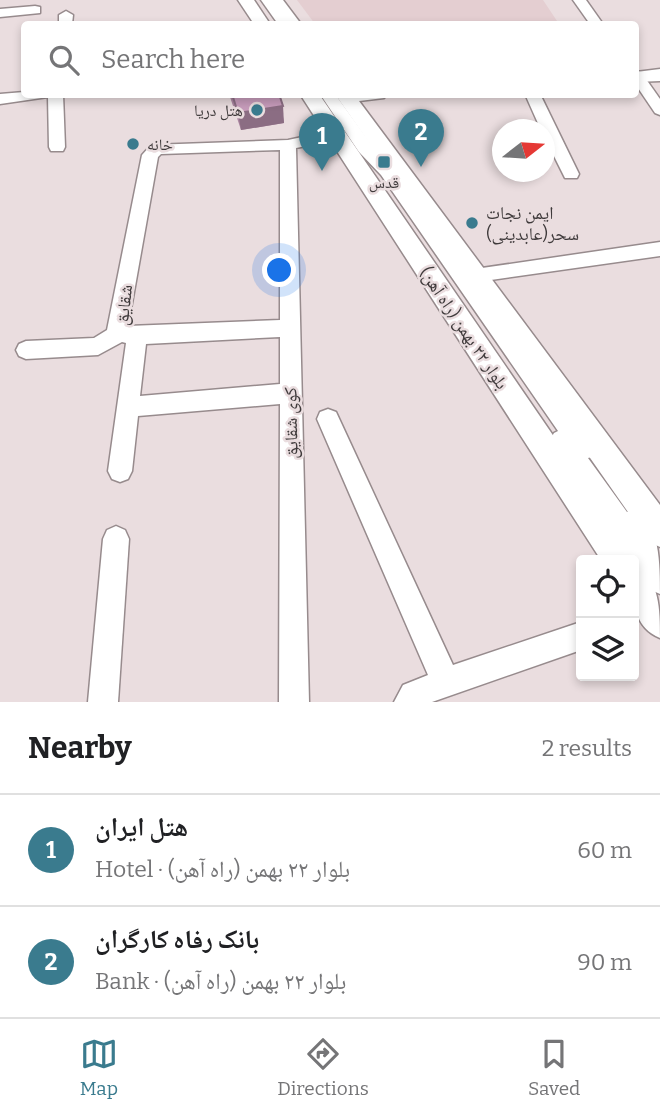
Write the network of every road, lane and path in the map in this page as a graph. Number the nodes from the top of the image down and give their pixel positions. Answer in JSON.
{"nodes":[{"id":1,"x":3,"y":0,"type":"edge"},
{"id":2,"x":246,"y":0,"type":"edge"},
{"id":3,"x":257,"y":0,"type":"edge"},
{"id":4,"x":267,"y":0,"type":"edge"},
{"id":5,"x":275,"y":0,"type":"edge"},
{"id":6,"x":579,"y":0,"type":"edge"},
{"id":7,"x":0,"y":10,"type":"edge"},
{"id":8,"x":35,"y":10,"type":"dead end"},
{"id":9,"x":260,"y":21,"type":"edge"},
{"id":10,"x":272,"y":21,"type":"edge"},
{"id":11,"x":283,"y":21,"type":"edge"},
{"id":12,"x":291,"y":21,"type":"edge"},
{"id":13,"x":595,"y":21,"type":"edge"},
{"id":14,"x":660,"y":75,"type":"edge"},
{"id":15,"x":639,"y":76,"type":"edge"},
{"id":16,"x":639,"y":80,"type":"edge"},
{"id":17,"x":21,"y":97,"type":"edge"},
{"id":18,"x":55,"y":98,"type":"edge"},
{"id":19,"x":331,"y":98,"type":"edge"},
{"id":20,"x":332,"y":98,"type":"edge"},
{"id":21,"x":333,"y":98,"type":"edge"},
{"id":22,"x":534,"y":98,"type":"edge"},
{"id":23,"x":0,"y":99,"type":"edge"},
{"id":24,"x":660,"y":110,"type":"edge"},
{"id":25,"x":335,"y":135,"type":"junction"},
{"id":26,"x":288,"y":145,"type":"junction"},
{"id":27,"x":57,"y":147,"type":"dead end"},
{"id":28,"x":365,"y":148,"type":"junction"},
{"id":29,"x":571,"y":174,"type":"dead end"},
{"id":30,"x":658,"y":253,"type":"edge"},
{"id":31,"x":475,"y":275,"type":"junction"},
{"id":32,"x":290,"y":328,"type":"junction"},
{"id":33,"x":128,"y":334,"type":"junction"},
{"id":34,"x":26,"y":350,"type":"dead end"},
{"id":35,"x":291,"y":393,"type":"junction"},
{"id":36,"x":128,"y":407,"type":"junction"},
{"id":37,"x":328,"y":419,"type":"dead end"},
{"id":38,"x":120,"y":471,"type":"dead end"},
{"id":39,"x":660,"y":531,"type":"edge"},
{"id":40,"x":116,"y":539,"type":"dead end"},
{"id":41,"x":617,"y":555,"type":"edge"},
{"id":42,"x":660,"y":556,"type":"edge"},
{"id":43,"x":639,"y":589,"type":"edge"},
{"id":44,"x":652,"y":608,"type":"edge"},
{"id":45,"x":576,"y":638,"type":"edge"},
{"id":46,"x":446,"y":682,"type":"junction"},
{"id":47,"x":103,"y":702,"type":"edge"},
{"id":48,"x":294,"y":702,"type":"edge"},
{"id":49,"x":409,"y":702,"type":"edge"}],
"edges":[{"from":1,"to":7,"type":"street"},
{"from":2,"to":9,"type":"main road"},
{"from":3,"to":10,"type":"street"},
{"from":4,"to":11,"type":"street"},
{"from":5,"to":12,"type":"main road"},
{"from":6,"to":13,"type":"street"},
{"from":7,"to":8,"type":"street"},
{"from":14,"to":15,"type":"main road"},
{"from":16,"to":24,"type":"street"},
{"from":17,"to":23,"type":"street"},
{"from":18,"to":27,"type":"street"},
{"from":19,"to":25,"type":"main road","name":"بلوار ۲۲ بهمن (راه آهن)"},
{"from":20,"to":28,"type":"street"},
{"from":21,"to":31,"type":"main road"},
{"from":22,"to":29,"type":"street"},
{"from":25,"to":26,"type":"street"},
{"from":25,"to":41,"type":"main road","name":"بلوار ۲۲ بهمن (راه آهن)"},
{"from":26,"to":32,"type":"street","name":"کوی شقایق"},
{"from":26,"to":33,"type":"street","name":"شقایق"},
{"from":28,"to":42,"type":"street"},
{"from":28,"to":44,"type":"street"},
{"from":30,"to":31,"type":"street"},
{"from":31,"to":39,"type":"main road"},
{"from":32,"to":33,"type":"street","name":"شقایق"},
{"from":32,"to":35,"type":"street","name":"کوی شقایق"},
{"from":33,"to":34,"type":"street"},
{"from":33,"to":36,"type":"street"},
{"from":35,"to":36,"type":"street"},
{"from":35,"to":48,"type":"street","name":"کوی شقایق"},
{"from":36,"to":38,"type":"street"},
{"from":37,"to":46,"type":"street"},
{"from":40,"to":47,"type":"street"},
{"from":43,"to":44,"type":"main road"},
{"from":45,"to":46,"type":"street"},
{"from":46,"to":49,"type":"street"}]}
